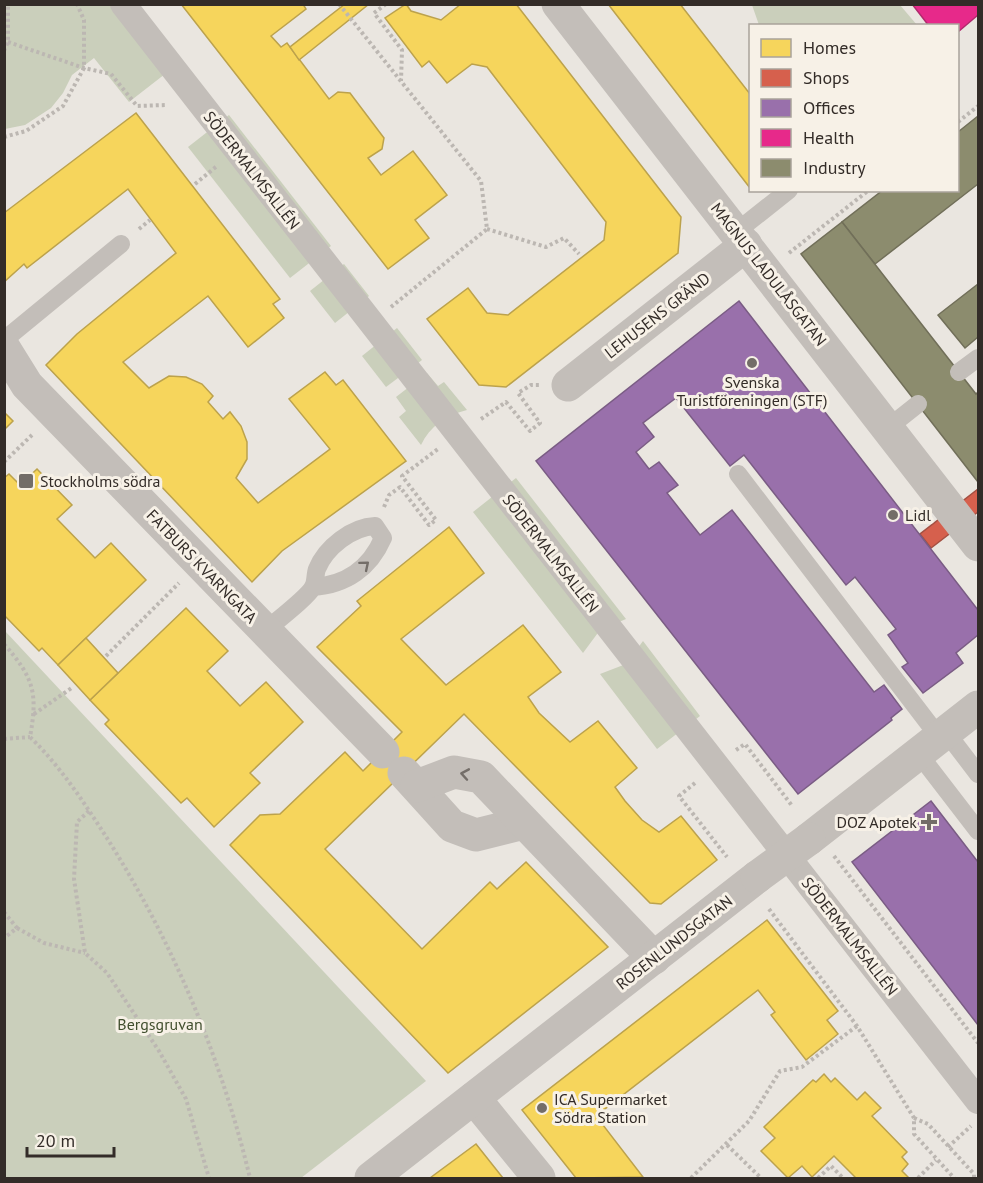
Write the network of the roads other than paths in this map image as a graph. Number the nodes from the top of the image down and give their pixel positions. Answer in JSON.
{"nodes":[{"id":1,"x":123,"y":4,"type":"edge"},
{"id":2,"x":558,"y":4,"type":"edge"},
{"id":3,"x":787,"y":192,"type":"edge"},
{"id":4,"x":741,"y":238,"type":"junction"},
{"id":5,"x":121,"y":244,"type":"dead end"},
{"id":6,"x":4,"y":340,"type":"edge"},
{"id":7,"x":4,"y":348,"type":"edge"},
{"id":8,"x":978,"y":357,"type":"edge"},
{"id":9,"x":959,"y":372,"type":"dead end"},
{"id":10,"x":568,"y":385,"type":"dead end"},
{"id":11,"x":918,"y":404,"type":"dead end"},
{"id":12,"x":889,"y":427,"type":"junction"},
{"id":13,"x":738,"y":474,"type":"dead end"},
{"id":14,"x":978,"y":545,"type":"edge"},
{"id":15,"x":313,"y":587,"type":"dead end"},
{"id":16,"x":265,"y":631,"type":"junction"},
{"id":17,"x":978,"y":707,"type":"edge"},
{"id":18,"x":935,"y":741,"type":"junction"},
{"id":19,"x":401,"y":770,"type":"junction"},
{"id":20,"x":978,"y":774,"type":"edge"},
{"id":21,"x":524,"y":823,"type":"junction"},
{"id":22,"x":978,"y":831,"type":"edge"},
{"id":23,"x":654,"y":958,"type":"junction"},
{"id":24,"x":474,"y":1098,"type":"junction"},
{"id":25,"x":978,"y":1101,"type":"edge"},
{"id":26,"x":371,"y":1179,"type":"edge"},
{"id":27,"x":539,"y":1179,"type":"edge"}],
"edges":[{"from":1,"to":25,"type":"street","name":"SÖDERMALMSALLÉN"},
{"from":2,"to":4,"type":"street","name":"MAGNUS LADULÅSGATAN"},
{"from":3,"to":4,"type":"lane"},
{"from":4,"to":10,"type":"street","name":"LEHUSENS GRÄND"},
{"from":4,"to":12,"type":"street","name":"MAGNUS LADULÅSGATAN"},
{"from":5,"to":6,"type":"lane"},
{"from":7,"to":16,"type":"street","name":"FATBURS KVARNGATA"},
{"from":8,"to":9,"type":"lane"},
{"from":11,"to":12,"type":"lane"},
{"from":12,"to":14,"type":"street","name":"MAGNUS LADULÅSGATAN"},
{"from":13,"to":18,"type":"lane"},
{"from":15,"to":16,"type":"lane"},
{"from":16,"to":19,"type":"street","name":"FATBURS KVARNGATA"},
{"from":17,"to":18,"type":"street","name":"ROSENLUNDSGATAN"},
{"from":18,"to":20,"type":"lane"},
{"from":18,"to":22,"type":"lane"},
{"from":18,"to":23,"type":"street","name":"ROSENLUNDSGATAN","bridge":true},
{"from":21,"to":19,"type":"street","one_way":true},
{"from":19,"to":21,"type":"street","name":"FATBURS KVARNGATA"},
{"from":21,"to":23,"type":"street"},
{"from":23,"to":24,"type":"street","name":"ROSENLUNDSGATAN"},
{"from":24,"to":26,"type":"street","name":"ROSENLUNDSGATAN"},
{"from":24,"to":27,"type":"street"}]}
